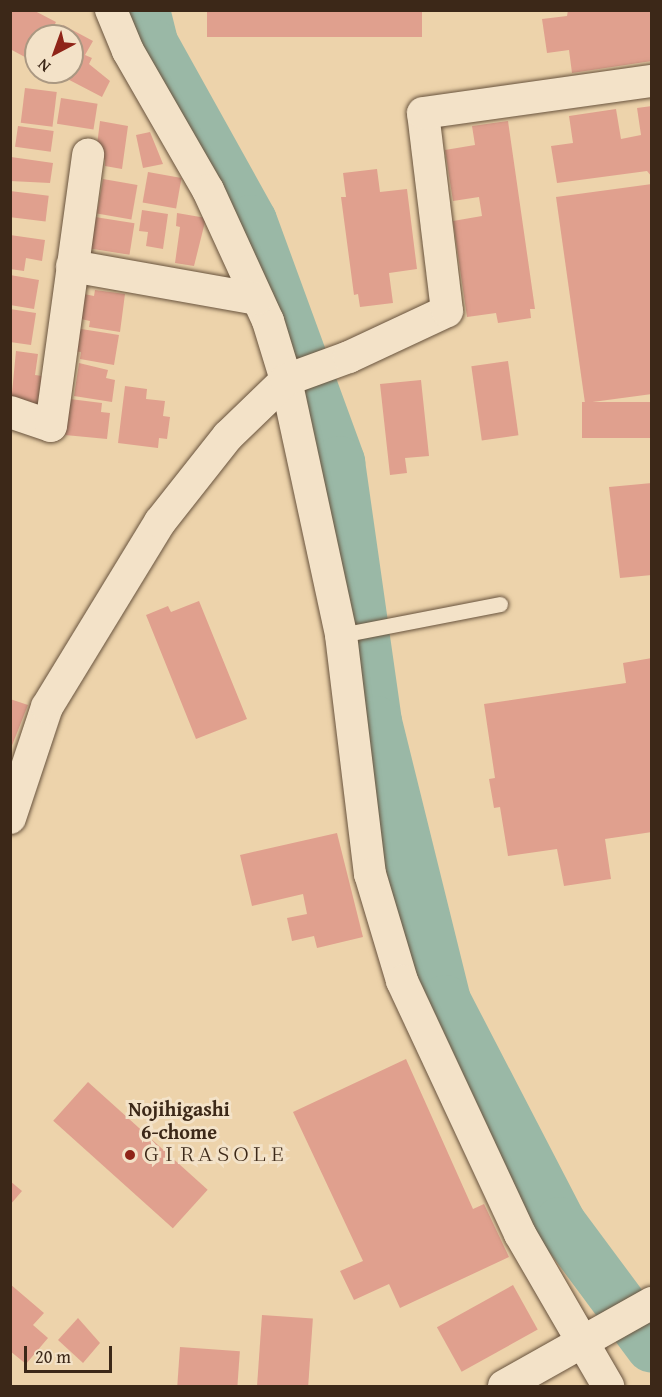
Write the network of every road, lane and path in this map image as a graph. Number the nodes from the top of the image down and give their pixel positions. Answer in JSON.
{"nodes":[{"id":1,"x":111,"y":10,"type":"edge"},
{"id":2,"x":651,"y":81,"type":"edge"},
{"id":3,"x":87,"y":155,"type":"dead end"},
{"id":4,"x":72,"y":266,"type":"junction"},
{"id":5,"x":257,"y":299,"type":"junction"},
{"id":6,"x":303,"y":374,"type":"junction"},
{"id":7,"x":10,"y":412,"type":"edge"},
{"id":8,"x":500,"y":604,"type":"dead end"},
{"id":9,"x":341,"y":635,"type":"junction"},
{"id":10,"x":10,"y":818,"type":"edge"},
{"id":11,"x":620,"y":1321,"type":"edge"},
{"id":12,"x":504,"y":1386,"type":"edge"},
{"id":13,"x":608,"y":1386,"type":"edge"}],
"edges":[{"from":1,"to":5,"type":"street"},
{"from":2,"to":6,"type":"street"},
{"from":3,"to":4,"type":"street"},
{"from":4,"to":5,"type":"street"},
{"from":4,"to":7,"type":"street"},
{"from":5,"to":6,"type":"street"},
{"from":6,"to":9,"type":"street"},
{"from":6,"to":10,"type":"street"},
{"from":8,"to":9,"type":"lane"},
{"from":9,"to":11,"type":"street"},
{"from":11,"to":12,"type":"street"},
{"from":11,"to":13,"type":"street"}]}
